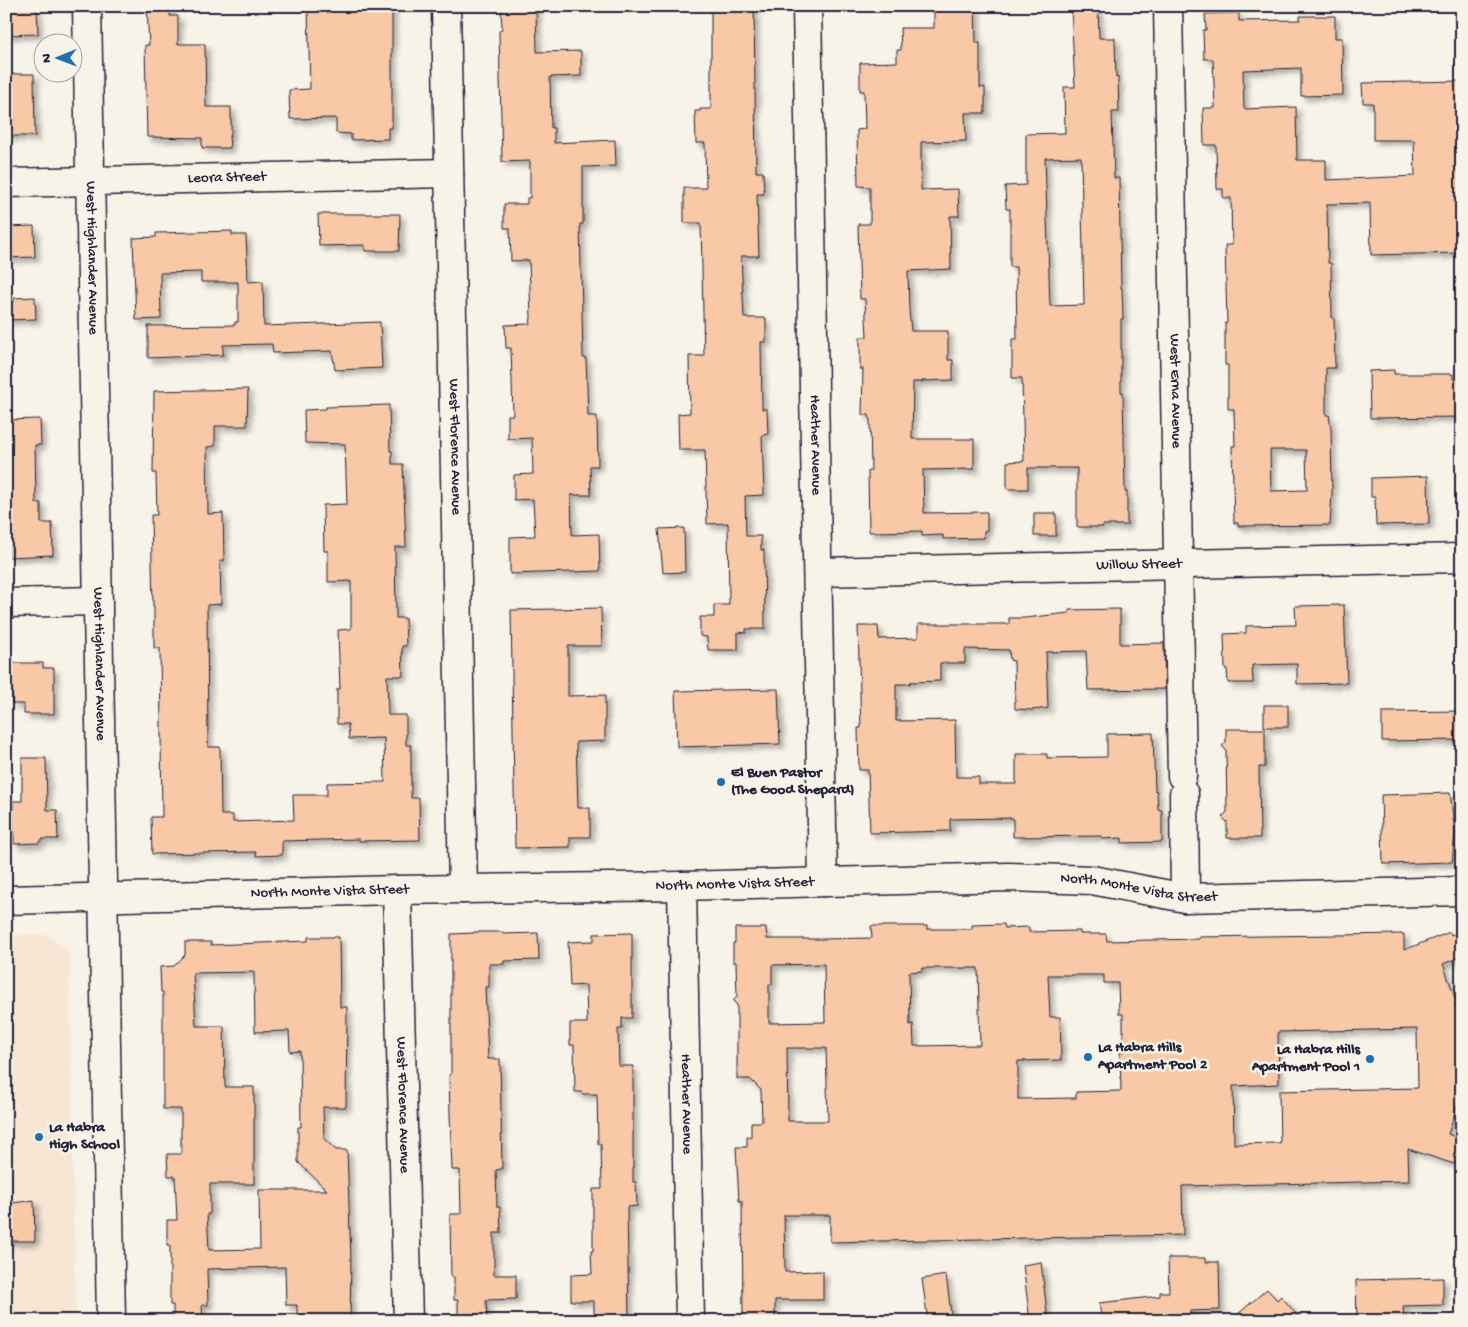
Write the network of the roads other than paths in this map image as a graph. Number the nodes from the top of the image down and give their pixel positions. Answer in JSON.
{"nodes":[{"id":1,"x":87,"y":6,"type":"edge"},
{"id":2,"x":446,"y":6,"type":"edge"},
{"id":3,"x":807,"y":6,"type":"edge"},
{"id":4,"x":1168,"y":6,"type":"edge"},
{"id":5,"x":449,"y":173,"type":"junction"},
{"id":6,"x":90,"y":181,"type":"junction"},
{"id":7,"x":6,"y":183,"type":"edge"},
{"id":8,"x":1462,"y":558,"type":"edge"},
{"id":9,"x":1178,"y":564,"type":"junction"},
{"id":10,"x":818,"y":572,"type":"junction"},
{"id":11,"x":98,"y":601,"type":"junction"},
{"id":12,"x":6,"y":603,"type":"edge"},
{"id":13,"x":823,"y":882,"type":"junction"},
{"id":14,"x":682,"y":886,"type":"junction"},
{"id":15,"x":462,"y":889,"type":"junction"},
{"id":16,"x":397,"y":890,"type":"junction"},
{"id":17,"x":1462,"y":892,"type":"edge"},
{"id":18,"x":103,"y":898,"type":"junction"},
{"id":19,"x":1185,"y":898,"type":"junction"},
{"id":20,"x":6,"y":900,"type":"edge"},
{"id":21,"x":111,"y":1321,"type":"edge"},
{"id":22,"x":408,"y":1321,"type":"edge"},
{"id":23,"x":690,"y":1321,"type":"edge"}],
"edges":[{"from":1,"to":6,"type":"street","name":"West Highlander Avenue"},
{"from":2,"to":5,"type":"street","name":"West Florence Avenue"},
{"from":3,"to":10,"type":"street","name":"Heather Avenue"},
{"from":4,"to":9,"type":"street","name":"West Erna Avenue"},
{"from":5,"to":6,"type":"street","name":"Leora Street"},
{"from":5,"to":15,"type":"street","name":"West Florence Avenue"},
{"from":6,"to":7,"type":"street","name":"Leora Street"},
{"from":6,"to":11,"type":"street","name":"West Highlander Avenue"},
{"from":8,"to":9,"type":"street","name":"Willow Street"},
{"from":9,"to":10,"type":"street","name":"Willow Street"},
{"from":9,"to":19,"type":"street","name":"West Erna Avenue"},
{"from":10,"to":13,"type":"street","name":"Heather Avenue"},
{"from":11,"to":12,"type":"street"},
{"from":11,"to":18,"type":"street","name":"West Highlander Avenue"},
{"from":13,"to":14,"type":"street","name":"North Monte Vista Street"},
{"from":13,"to":19,"type":"street","name":"North Monte Vista Street"},
{"from":14,"to":15,"type":"street","name":"North Monte Vista Street"},
{"from":14,"to":23,"type":"street","name":"Heather Avenue"},
{"from":15,"to":16,"type":"street","name":"North Monte Vista Street"},
{"from":16,"to":18,"type":"street","name":"North Monte Vista Street"},
{"from":16,"to":22,"type":"street","name":"West Florence Avenue"},
{"from":17,"to":19,"type":"street","name":"North Monte Vista Street"},
{"from":18,"to":20,"type":"street","name":"North Monte Vista Street"},
{"from":18,"to":21,"type":"street","name":"West Highlander Avenue"}]}
